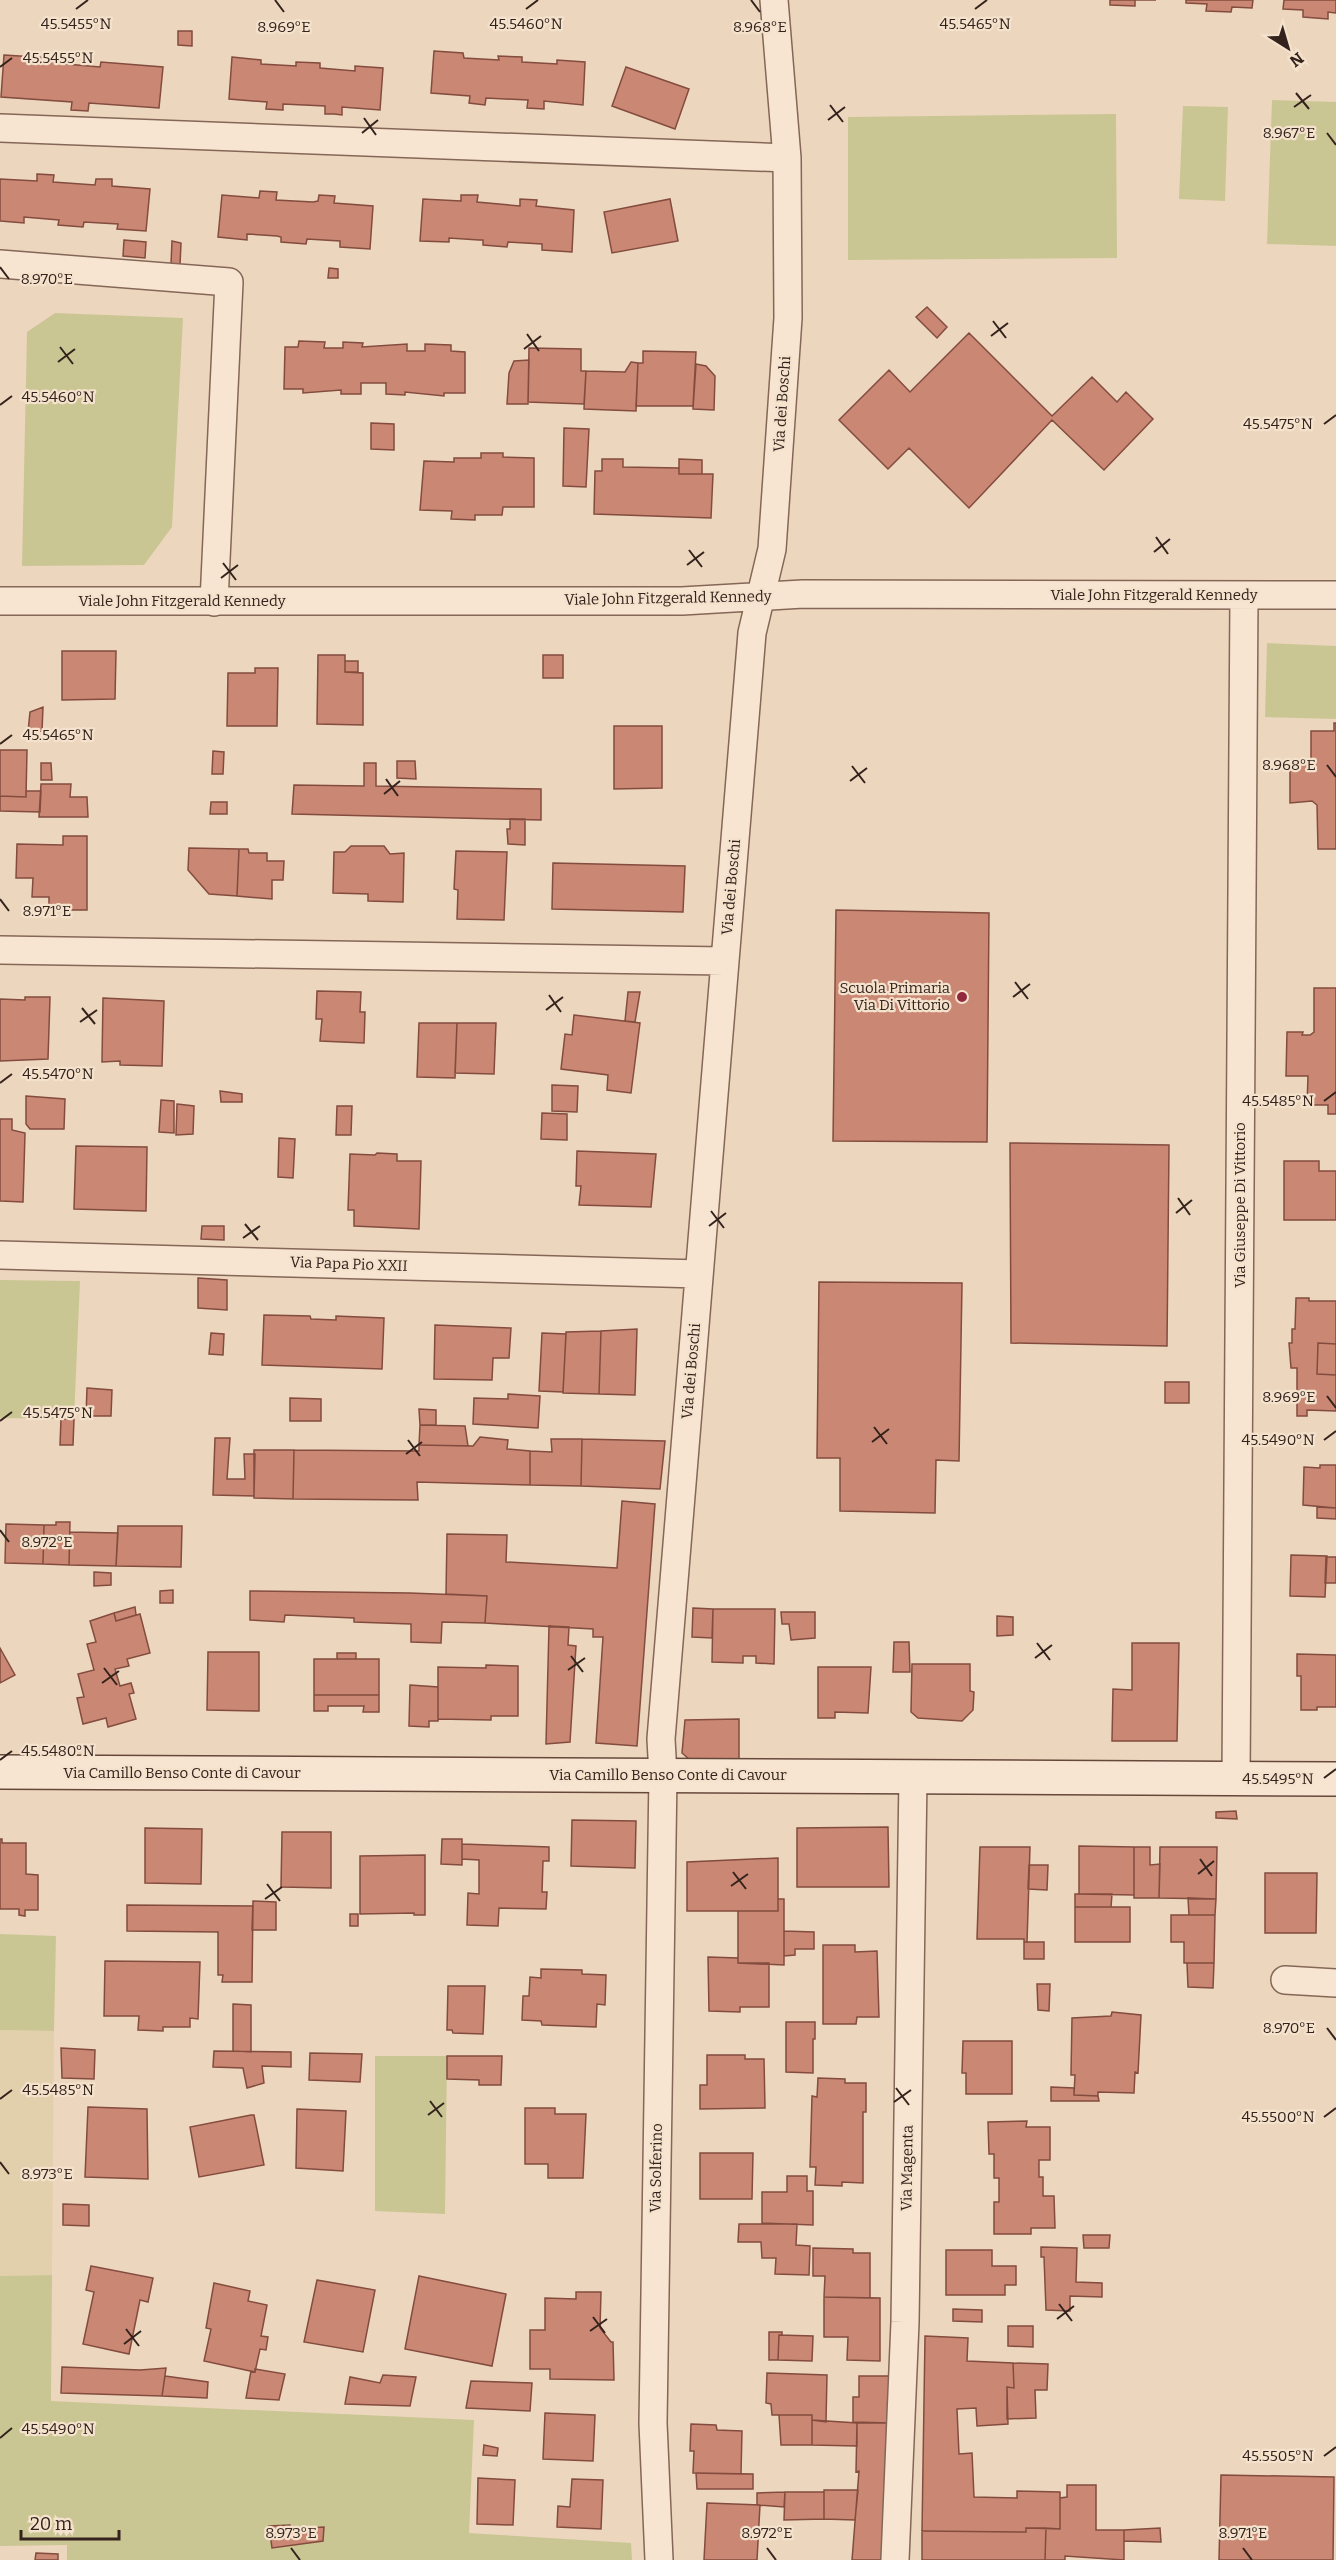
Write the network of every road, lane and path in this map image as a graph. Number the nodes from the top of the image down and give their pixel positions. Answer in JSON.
{"nodes":[{"id":1,"x":774,"y":0,"type":"edge"},
{"id":2,"x":0,"y":128,"type":"edge"},
{"id":3,"x":787,"y":158,"type":"junction"},
{"id":4,"x":0,"y":264,"type":"edge"},
{"id":5,"x":1336,"y":595,"type":"edge"},
{"id":6,"x":1244,"y":596,"type":"junction"},
{"id":7,"x":760,"y":597,"type":"junction"},
{"id":8,"x":0,"y":601,"type":"edge"},
{"id":9,"x":214,"y":602,"type":"junction"},
{"id":10,"x":0,"y":950,"type":"edge"},
{"id":11,"x":725,"y":961,"type":"junction"},
{"id":12,"x":0,"y":1255,"type":"edge"},
{"id":13,"x":699,"y":1274,"type":"junction"},
{"id":14,"x":0,"y":1772,"type":"edge"},
{"id":15,"x":663,"y":1775,"type":"junction"},
{"id":16,"x":913,"y":1777,"type":"junction"},
{"id":17,"x":1236,"y":1779,"type":"junction"},
{"id":18,"x":1336,"y":1779,"type":"edge"},
{"id":19,"x":1285,"y":1980,"type":"dead end"},
{"id":20,"x":1336,"y":1983,"type":"edge"},
{"id":21,"x":659,"y":2560,"type":"edge"},
{"id":22,"x":895,"y":2560,"type":"edge"}],
"edges":[{"from":1,"to":3,"type":"street","name":"Via dei Boschi"},
{"from":2,"to":3,"type":"street"},
{"from":3,"to":7,"type":"street","name":"Via dei Boschi"},
{"from":4,"to":9,"type":"street"},
{"from":5,"to":6,"type":"street","name":"Viale John Fitzgerald Kennedy"},
{"from":6,"to":7,"type":"street","name":"Viale John Fitzgerald Kennedy"},
{"from":6,"to":17,"type":"street","name":"Via Giuseppe Di Vittorio"},
{"from":7,"to":9,"type":"street","name":"Viale John Fitzgerald Kennedy"},
{"from":7,"to":11,"type":"street","name":"Via dei Boschi"},
{"from":8,"to":9,"type":"street","name":"Viale John Fitzgerald Kennedy"},
{"from":10,"to":11,"type":"street"},
{"from":11,"to":13,"type":"street","name":"Via dei Boschi"},
{"from":12,"to":13,"type":"street","name":"Via Papa Pio XXII"},
{"from":13,"to":15,"type":"street","name":"Via dei Boschi"},
{"from":14,"to":15,"type":"street","name":"Via Camillo Benso Conte di Cavour"},
{"from":15,"to":16,"type":"street","name":"Via Camillo Benso Conte di Cavour"},
{"from":15,"to":21,"type":"street","name":"Via Solferino"},
{"from":16,"to":17,"type":"street","name":"Via Camillo Benso Conte di Cavour"},
{"from":16,"to":22,"type":"street","name":"Via Magenta"},
{"from":17,"to":18,"type":"street","name":"Via Camillo Benso Conte di Cavour"},
{"from":19,"to":20,"type":"street"}]}
